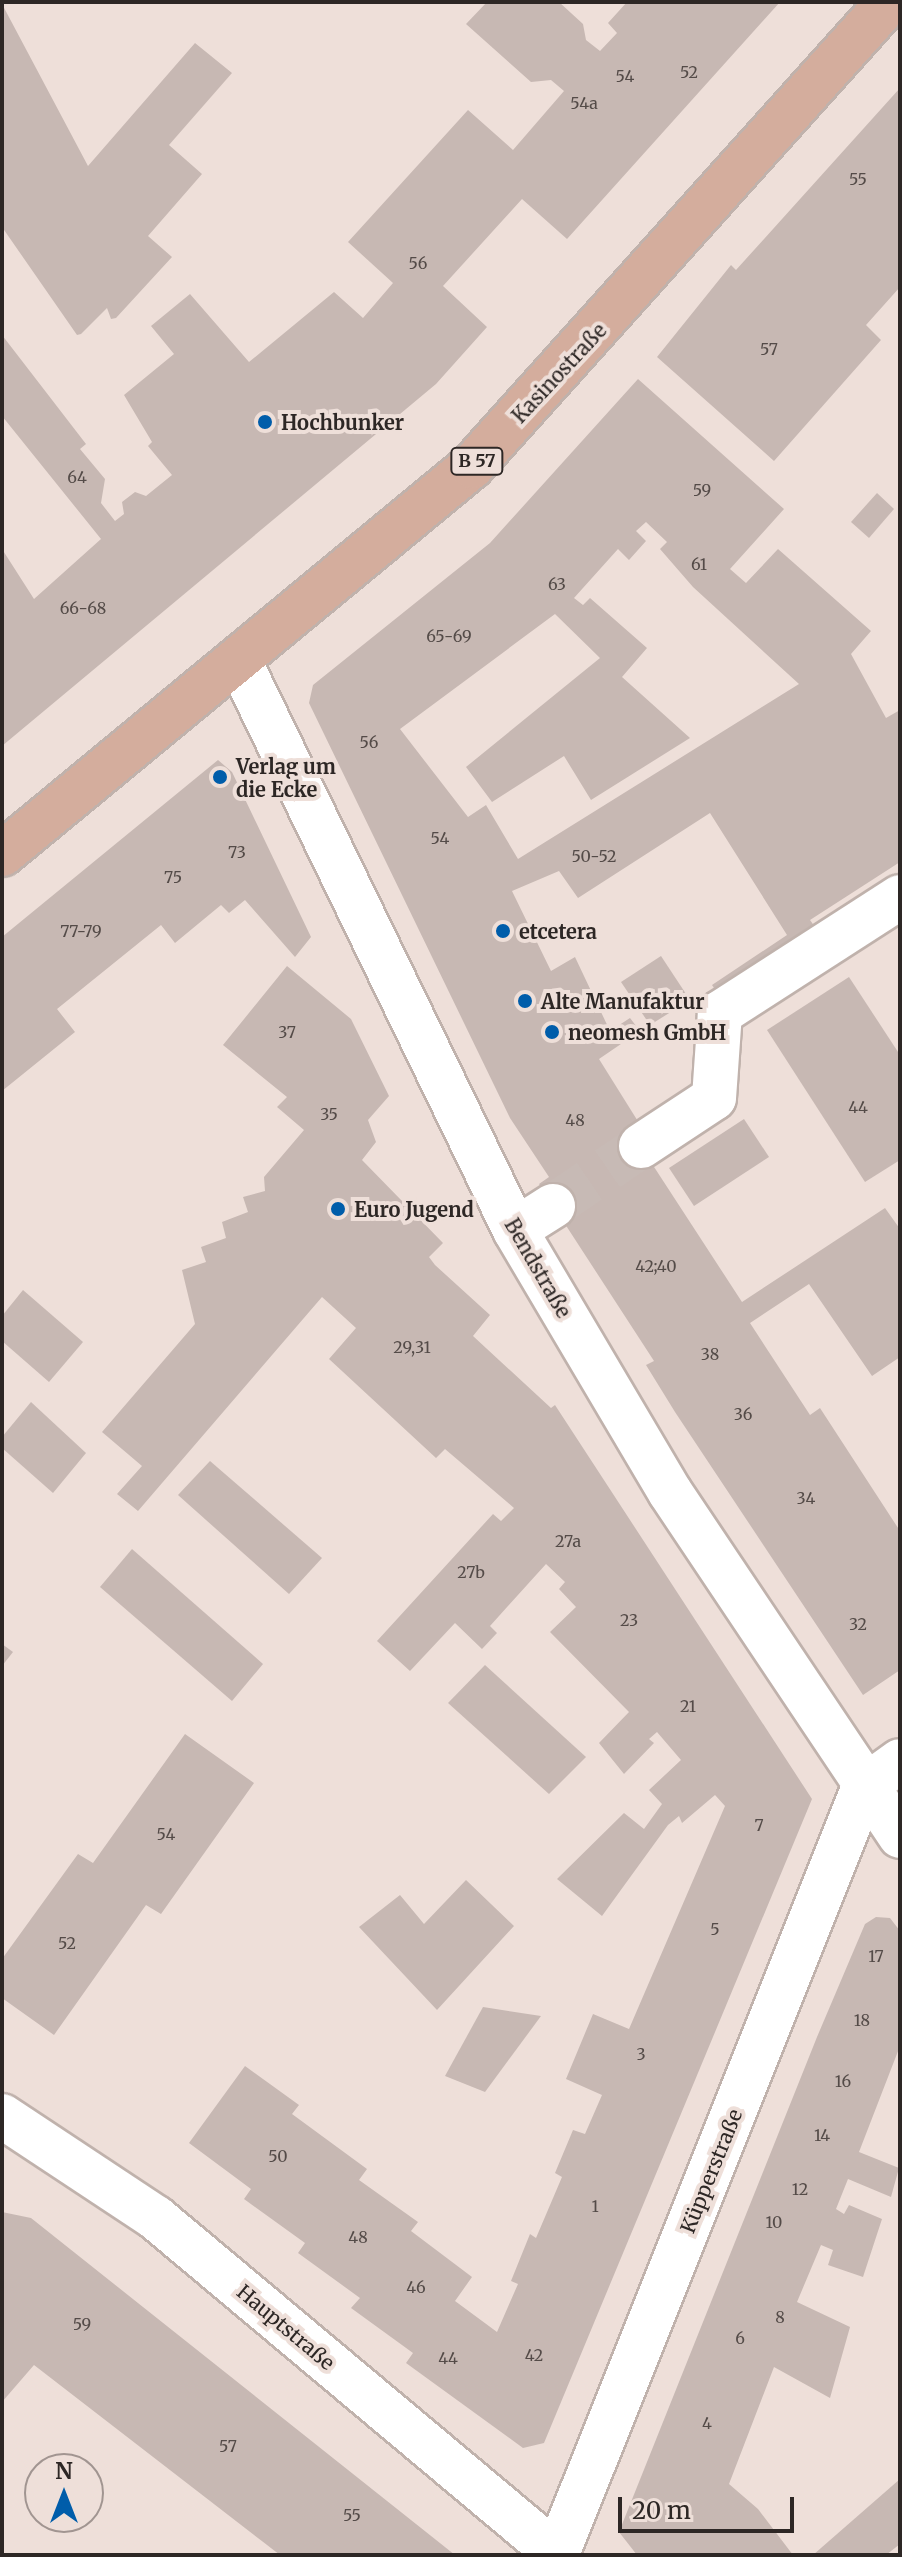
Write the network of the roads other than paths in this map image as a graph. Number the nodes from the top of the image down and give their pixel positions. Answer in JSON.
{"nodes":[{"id":1,"x":889,"y":2,"type":"edge"},
{"id":2,"x":240,"y":663,"type":"junction"},
{"id":3,"x":2,"y":854,"type":"edge"},
{"id":4,"x":900,"y":897,"type":"edge"},
{"id":5,"x":641,"y":1146,"type":"tunnel mouth"},
{"id":6,"x":553,"y":1206,"type":"tunnel mouth"},
{"id":7,"x":515,"y":1230,"type":"junction"},
{"id":8,"x":900,"y":1761,"type":"edge"},
{"id":9,"x":864,"y":1787,"type":"junction"},
{"id":10,"x":900,"y":1836,"type":"edge"},
{"id":11,"x":2,"y":2116,"type":"edge"},
{"id":12,"x":558,"y":2554,"type":"edge"}],
"edges":[{"from":1,"to":2,"type":"main road","name":"Kasinostraße","number":"B 57"},
{"from":2,"to":3,"type":"main road","name":"Kasinostraße","number":"B 57"},
{"from":2,"to":7,"type":"street","name":"Bendstraße"},
{"from":4,"to":5,"type":"street"},
{"from":6,"to":7,"type":"street"},
{"from":7,"to":9,"type":"street","name":"Bendstraße"},
{"from":8,"to":9,"type":"street"},
{"from":9,"to":10,"type":"street","name":"Bendstraße"},
{"from":9,"to":12,"type":"street","name":"Küpperstraße"},
{"from":11,"to":12,"type":"street","name":"Hauptstraße"}]}
